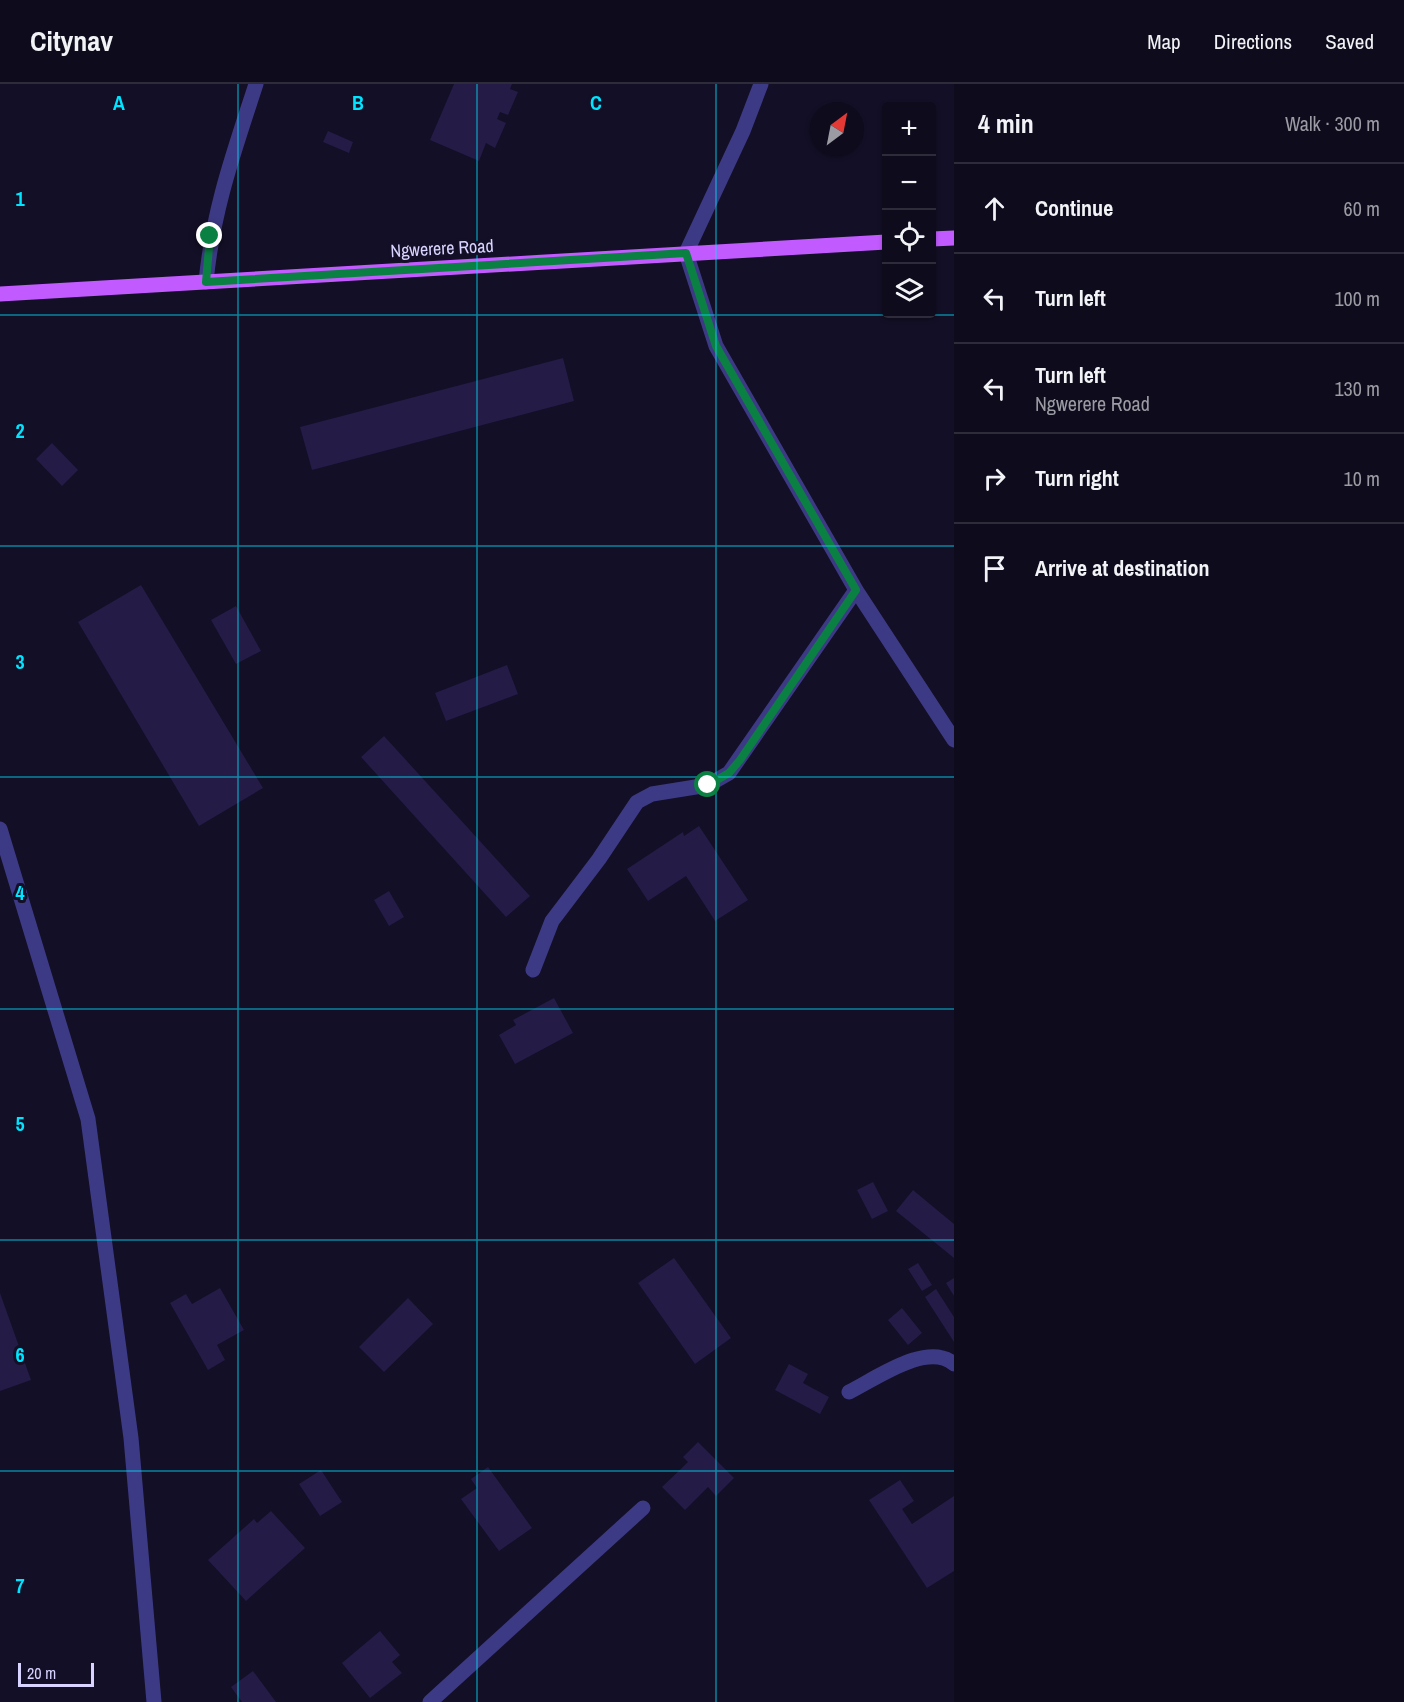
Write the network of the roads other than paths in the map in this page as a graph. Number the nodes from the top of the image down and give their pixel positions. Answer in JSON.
{"nodes":[{"id":1,"x":256,"y":84,"type":"edge"},
{"id":2,"x":761,"y":84,"type":"edge"},
{"id":3,"x":954,"y":238,"type":"edge"},
{"id":4,"x":936,"y":239,"type":"edge"},
{"id":5,"x":882,"y":242,"type":"edge"},
{"id":6,"x":686,"y":253,"type":"junction"},
{"id":7,"x":206,"y":282,"type":"junction"},
{"id":8,"x":0,"y":294,"type":"edge"},
{"id":9,"x":856,"y":590,"type":"junction"},
{"id":10,"x":954,"y":740,"type":"edge"},
{"id":11,"x":0,"y":829,"type":"edge"},
{"id":12,"x":533,"y":970,"type":"dead end"},
{"id":13,"x":954,"y":1365,"type":"edge"},
{"id":14,"x":849,"y":1392,"type":"dead end"},
{"id":15,"x":643,"y":1508,"type":"dead end"},
{"id":16,"x":154,"y":1702,"type":"edge"},
{"id":17,"x":430,"y":1702,"type":"edge"}],
"edges":[{"from":1,"to":7,"type":"street"},
{"from":2,"to":6,"type":"street"},
{"from":3,"to":4,"type":"main road"},
{"from":5,"to":6,"type":"main road","name":"Ngwerere Road"},
{"from":6,"to":7,"type":"main road","name":"Ngwerere Road"},
{"from":6,"to":9,"type":"street"},
{"from":7,"to":8,"type":"main road","name":"Ngwerere Road"},
{"from":9,"to":10,"type":"street"},
{"from":9,"to":12,"type":"street"},
{"from":11,"to":16,"type":"street"},
{"from":13,"to":14,"type":"street"},
{"from":15,"to":17,"type":"street"}]}
